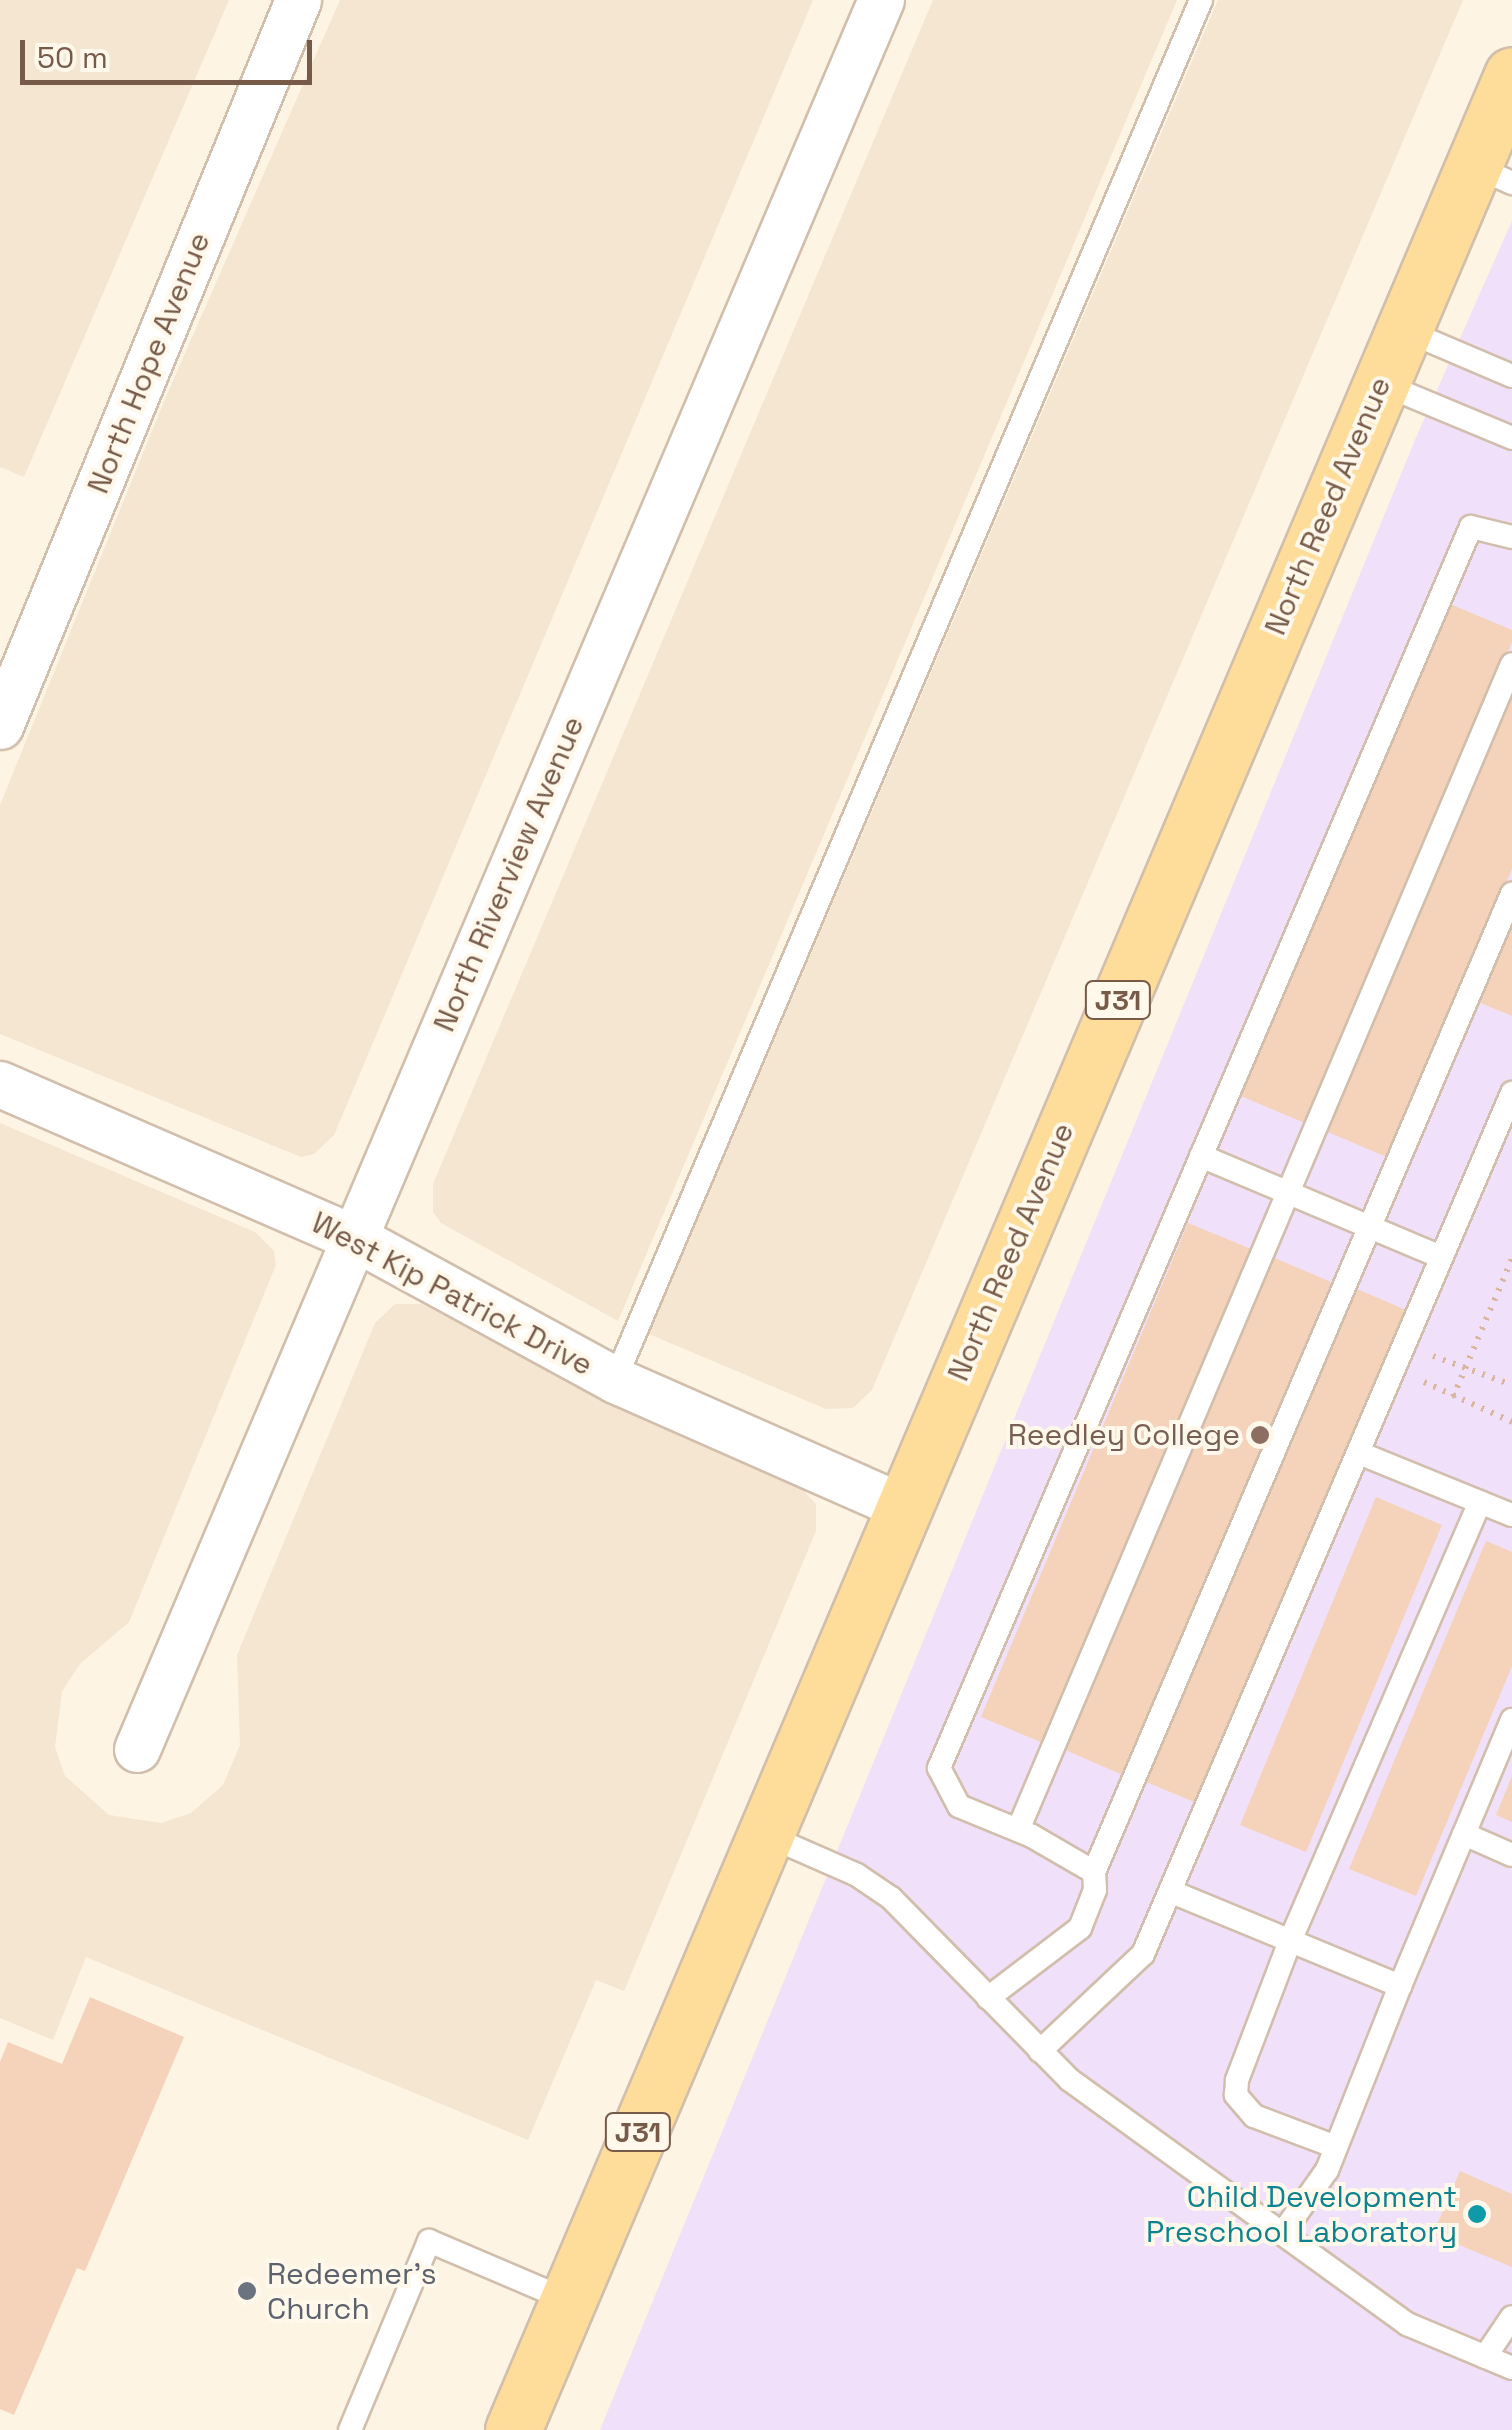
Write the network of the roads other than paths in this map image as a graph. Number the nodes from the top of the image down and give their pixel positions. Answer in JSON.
{"nodes":[{"id":1,"x":298,"y":0,"type":"edge"},
{"id":2,"x":881,"y":0,"type":"edge"},
{"id":3,"x":1202,"y":0,"type":"edge"},
{"id":4,"x":1512,"y":74,"type":"edge"},
{"id":5,"x":1493,"y":175,"type":"edge"},
{"id":6,"x":1404,"y":330,"type":"junction"},
{"id":7,"x":1512,"y":376,"type":"edge"},
{"id":8,"x":1380,"y":383,"type":"junction"},
{"id":9,"x":1512,"y":438,"type":"edge"},
{"id":10,"x":1512,"y":537,"type":"edge"},
{"id":11,"x":1512,"y":664,"type":"edge"},
{"id":12,"x":0,"y":726,"type":"edge"},
{"id":13,"x":1512,"y":894,"type":"edge"},
{"id":14,"x":0,"y":1084,"type":"edge"},
{"id":15,"x":1512,"y":1093,"type":"edge"},
{"id":16,"x":1201,"y":1156,"type":"junction"},
{"id":17,"x":1288,"y":1192,"type":"junction"},
{"id":18,"x":1371,"y":1225,"type":"junction"},
{"id":19,"x":355,"y":1238,"type":"junction"},
{"id":20,"x":1440,"y":1257,"type":"junction"},
{"id":21,"x":615,"y":1380,"type":"junction"},
{"id":22,"x":1358,"y":1453,"type":"junction"},
{"id":23,"x":1480,"y":1502,"type":"junction"},
{"id":24,"x":902,"y":1507,"type":"junction"},
{"id":25,"x":1512,"y":1514,"type":"edge"},
{"id":26,"x":1512,"y":1720,"type":"edge"},
{"id":27,"x":138,"y":1749,"type":"dead end"},
{"id":28,"x":1018,"y":1830,"type":"junction"},
{"id":29,"x":1464,"y":1834,"type":"junction"},
{"id":30,"x":766,"y":1836,"type":"junction"},
{"id":31,"x":1512,"y":1855,"type":"edge"},
{"id":32,"x":1094,"y":1872,"type":"junction"},
{"id":33,"x":1172,"y":1892,"type":"junction"},
{"id":34,"x":1290,"y":1940,"type":"junction"},
{"id":35,"x":1400,"y":1986,"type":"junction"},
{"id":36,"x":988,"y":1998,"type":"junction"},
{"id":37,"x":1040,"y":2051,"type":"junction"},
{"id":38,"x":1336,"y":2148,"type":"junction"},
{"id":39,"x":1282,"y":2234,"type":"junction"},
{"id":40,"x":567,"y":2300,"type":"junction"},
{"id":41,"x":1512,"y":2317,"type":"edge"},
{"id":42,"x":1485,"y":2356,"type":"junction"},
{"id":43,"x":1512,"y":2368,"type":"edge"},
{"id":44,"x":350,"y":2430,"type":"edge"},
{"id":45,"x":513,"y":2430,"type":"edge"}],
"edges":[{"from":1,"to":12,"type":"street","name":"North Hope Avenue"},
{"from":2,"to":19,"type":"street","name":"North Riverview Avenue"},
{"from":3,"to":21,"type":"lane"},
{"from":4,"to":5,"type":"main road","name":"North Reed Avenue","number":"J31"},
{"from":5,"to":6,"type":"main road","name":"North Reed Avenue","number":"J31"},
{"from":6,"to":7,"type":"lane"},
{"from":6,"to":8,"type":"main road","name":"North Reed Avenue","number":"J31"},
{"from":8,"to":9,"type":"lane"},
{"from":8,"to":24,"type":"main road","name":"North Reed Avenue","number":"J31"},
{"from":10,"to":16,"type":"lane"},
{"from":11,"to":17,"type":"lane"},
{"from":13,"to":18,"type":"lane"},
{"from":14,"to":19,"type":"street","name":"West Kip Patrick Drive"},
{"from":15,"to":20,"type":"lane"},
{"from":16,"to":17,"type":"lane"},
{"from":16,"to":28,"type":"lane"},
{"from":17,"to":18,"type":"lane"},
{"from":17,"to":28,"type":"lane"},
{"from":18,"to":20,"type":"lane"},
{"from":18,"to":32,"type":"lane"},
{"from":19,"to":21,"type":"street","name":"West Kip Patrick Drive"},
{"from":19,"to":27,"type":"street","name":"North Riverview Avenue"},
{"from":20,"to":22,"type":"lane"},
{"from":21,"to":24,"type":"street","name":"West Kip Patrick Drive"},
{"from":22,"to":23,"type":"lane"},
{"from":22,"to":33,"type":"lane"},
{"from":23,"to":25,"type":"lane"},
{"from":23,"to":34,"type":"lane"},
{"from":24,"to":30,"type":"main road","name":"North Reed Avenue","number":"J31"},
{"from":26,"to":29,"type":"lane"},
{"from":28,"to":32,"type":"lane"},
{"from":29,"to":31,"type":"lane"},
{"from":29,"to":35,"type":"lane"},
{"from":30,"to":36,"type":"lane"},
{"from":30,"to":40,"type":"main road","name":"North Reed Avenue","number":"J31"},
{"from":32,"to":36,"type":"lane"},
{"from":33,"to":34,"type":"lane"},
{"from":33,"to":37,"type":"lane"},
{"from":34,"to":35,"type":"lane"},
{"from":34,"to":38,"type":"lane"},
{"from":35,"to":38,"type":"lane"},
{"from":36,"to":37,"type":"lane"},
{"from":37,"to":39,"type":"lane"},
{"from":38,"to":39,"type":"lane"},
{"from":39,"to":42,"type":"lane"},
{"from":40,"to":44,"type":"lane"},
{"from":40,"to":45,"type":"main road","name":"North Reed Avenue","number":"J31"},
{"from":41,"to":42,"type":"lane"},
{"from":42,"to":43,"type":"lane"}]}
